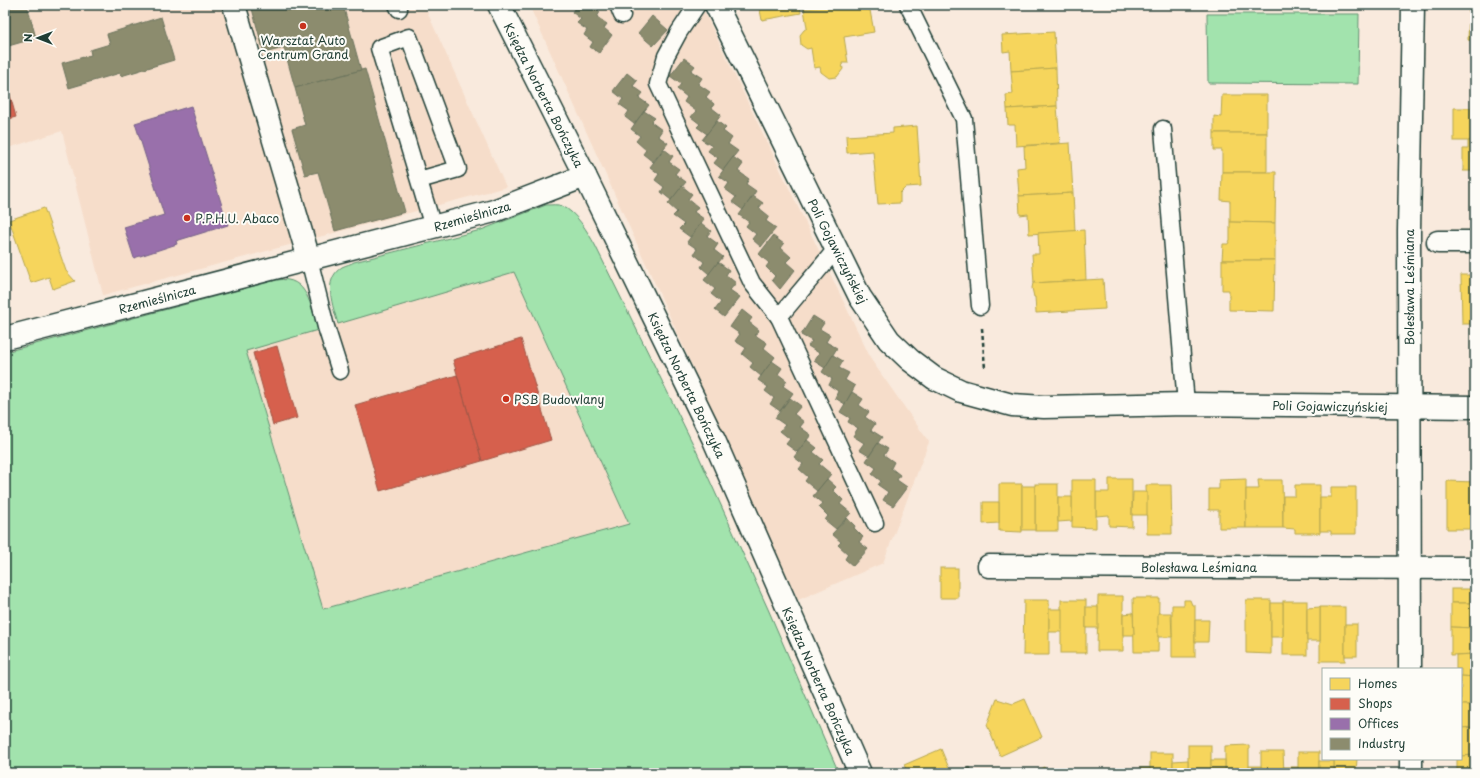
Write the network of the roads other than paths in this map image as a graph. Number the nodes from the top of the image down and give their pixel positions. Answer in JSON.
{"nodes":[{"id":1,"x":234,"y":5,"type":"edge"},
{"id":2,"x":499,"y":5,"type":"edge"},
{"id":3,"x":697,"y":5,"type":"edge"},
{"id":4,"x":716,"y":5,"type":"edge"},
{"id":5,"x":908,"y":5,"type":"edge"},
{"id":6,"x":1413,"y":5,"type":"edge"},
{"id":7,"x":1163,"y":129,"type":"dead end"},
{"id":8,"x":585,"y":176,"type":"junction"},
{"id":9,"x":419,"y":180,"type":"junction"},
{"id":10,"x":433,"y":227,"type":"junction"},
{"id":11,"x":1438,"y":242,"type":"dead end"},
{"id":12,"x":1475,"y":242,"type":"edge"},
{"id":13,"x":836,"y":249,"type":"junction"},
{"id":14,"x":309,"y":259,"type":"junction"},
{"id":15,"x":980,"y":306,"type":"road end"},
{"id":16,"x":779,"y":317,"type":"junction"},
{"id":17,"x":5,"y":338,"type":"edge"},
{"id":18,"x":340,"y":371,"type":"dead end"},
{"id":19,"x":1186,"y":404,"type":"junction"},
{"id":20,"x":1410,"y":407,"type":"junction"},
{"id":21,"x":1475,"y":407,"type":"edge"},
{"id":22,"x":875,"y":523,"type":"dead end"},
{"id":23,"x":989,"y":566,"type":"dead end"},
{"id":24,"x":1475,"y":568,"type":"edge"},
{"id":25,"x":1410,"y":569,"type":"junction"},
{"id":26,"x":1410,"y":668,"type":"edge"},
{"id":27,"x":1411,"y":760,"type":"edge"},
{"id":28,"x":860,"y":773,"type":"edge"},
{"id":29,"x":1411,"y":773,"type":"edge"}],
"edges":[{"from":1,"to":14,"type":"street"},
{"from":2,"to":8,"type":"street","name":"Księdza Norberta Bończyka"},
{"from":3,"to":16,"type":"lane"},
{"from":4,"to":13,"type":"street","name":"Poli Gojawiczyńskiej"},
{"from":5,"to":15,"type":"lane"},
{"from":6,"to":20,"type":"street","name":"Bolesława Leśmiana"},
{"from":7,"to":19,"type":"lane"},
{"from":8,"to":10,"type":"street","name":"Rzemieślnicza"},
{"from":8,"to":28,"type":"street","name":"Księdza Norberta Bończyka"},
{"from":9,"to":9,"type":"lane"},
{"from":9,"to":10,"type":"lane"},
{"from":10,"to":14,"type":"street","name":"Rzemieślnicza"},
{"from":11,"to":12,"type":"street"},
{"from":13,"to":16,"type":"lane"},
{"from":13,"to":19,"type":"street","name":"Poli Gojawiczyńskiej"},
{"from":14,"to":17,"type":"street","name":"Rzemieślnicza"},
{"from":14,"to":18,"type":"lane"},
{"from":16,"to":22,"type":"lane"},
{"from":19,"to":20,"type":"street","name":"Poli Gojawiczyńskiej"},
{"from":20,"to":21,"type":"street","name":"Poli Gojawiczyńskiej"},
{"from":20,"to":25,"type":"street","name":"Bolesława Leśmiana"},
{"from":23,"to":25,"type":"street","name":"Bolesława Leśmiana"},
{"from":24,"to":25,"type":"street"},
{"from":25,"to":26,"type":"street","name":"Bolesława Leśmiana"},
{"from":27,"to":29,"type":"street"}]}
